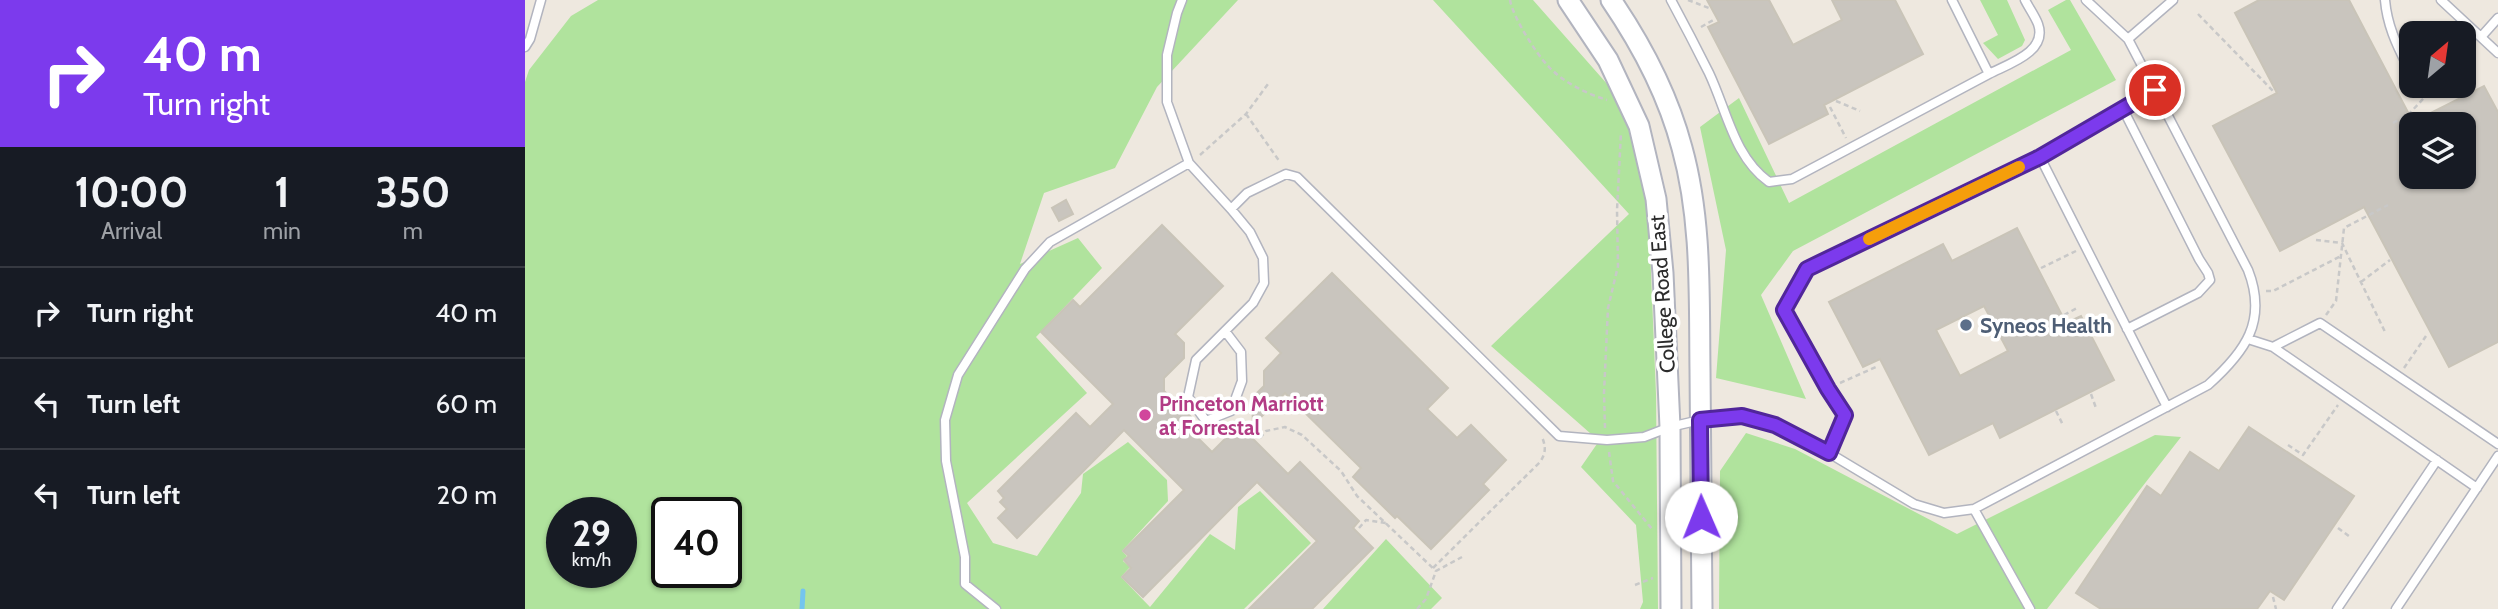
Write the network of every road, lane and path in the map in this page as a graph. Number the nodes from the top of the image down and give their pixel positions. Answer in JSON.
{"nodes":[{"id":1,"x":541,"y":0,"type":"edge"},
{"id":2,"x":1182,"y":0,"type":"edge"},
{"id":3,"x":1510,"y":0,"type":"edge"},
{"id":4,"x":1568,"y":0,"type":"edge"},
{"id":5,"x":1611,"y":0,"type":"edge"},
{"id":6,"x":1671,"y":0,"type":"edge"},
{"id":7,"x":1688,"y":0,"type":"edge"},
{"id":8,"x":1952,"y":0,"type":"edge"},
{"id":9,"x":2025,"y":0,"type":"edge"},
{"id":10,"x":2086,"y":0,"type":"edge"},
{"id":11,"x":2173,"y":0,"type":"edge"},
{"id":12,"x":2385,"y":0,"type":"edge"},
{"id":13,"x":2441,"y":0,"type":"edge"},
{"id":14,"x":1709,"y":8,"type":"dead end"},
{"id":15,"x":2198,"y":14,"type":"dead end"},
{"id":16,"x":2498,"y":18,"type":"edge"},
{"id":17,"x":1714,"y":19,"type":"dead end"},
{"id":18,"x":1688,"y":34,"type":"junction"},
{"id":19,"x":2480,"y":37,"type":"junction"},
{"id":20,"x":2128,"y":39,"type":"junction"},
{"id":21,"x":525,"y":47,"type":"edge"},
{"id":22,"x":2399,"y":48,"type":"edge"},
{"id":23,"x":2498,"y":53,"type":"edge"},
{"id":24,"x":1989,"y":74,"type":"junction"},
{"id":25,"x":1268,"y":84,"type":"dead end"},
{"id":26,"x":2155,"y":90,"type":"junction"},
{"id":27,"x":2273,"y":91,"type":"dead end"},
{"id":28,"x":2424,"y":98,"type":"edge"},
{"id":29,"x":1613,"y":102,"type":"dead end"},
{"id":30,"x":1836,"y":102,"type":"dead end"},
{"id":31,"x":1830,"y":107,"type":"dead end"},
{"id":32,"x":2123,"y":109,"type":"junction"},
{"id":33,"x":1860,"y":111,"type":"dead end"},
{"id":34,"x":1246,"y":114,"type":"junction"},
{"id":35,"x":1619,"y":123,"type":"dead end"},
{"id":36,"x":2393,"y":123,"type":"dead end"},
{"id":37,"x":1850,"y":147,"type":"junction"},
{"id":38,"x":2040,"y":157,"type":"junction"},
{"id":39,"x":1278,"y":158,"type":"dead end"},
{"id":40,"x":1189,"y":163,"type":"junction"},
{"id":41,"x":2388,"y":205,"type":"dead end"},
{"id":42,"x":1231,"y":209,"type":"junction"},
{"id":43,"x":2316,"y":240,"type":"dead end"},
{"id":44,"x":2342,"y":243,"type":"junction"},
{"id":45,"x":2085,"y":246,"type":"junction"},
{"id":46,"x":2341,"y":256,"type":"junction"},
{"id":47,"x":2390,"y":260,"type":"dead end"},
{"id":48,"x":2041,"y":268,"type":"dead end"},
{"id":49,"x":2361,"y":282,"type":"junction"},
{"id":50,"x":2256,"y":290,"type":"junction"},
{"id":51,"x":2079,"y":307,"type":"dead end"},
{"id":52,"x":2064,"y":315,"type":"dead end"},
{"id":53,"x":2320,"y":323,"type":"junction"},
{"id":54,"x":2127,"y":329,"type":"junction"},
{"id":55,"x":1225,"y":331,"type":"junction"},
{"id":56,"x":2386,"y":334,"type":"dead end"},
{"id":57,"x":2426,"y":336,"type":"dead end"},
{"id":58,"x":2248,"y":339,"type":"junction"},
{"id":59,"x":2273,"y":347,"type":"junction"},
{"id":60,"x":1878,"y":366,"type":"dead end"},
{"id":61,"x":2398,"y":377,"type":"junction"},
{"id":62,"x":1828,"y":389,"type":"junction"},
{"id":63,"x":2091,"y":394,"type":"dead end"},
{"id":64,"x":2344,"y":396,"type":"junction"},
{"id":65,"x":2167,"y":407,"type":"junction"},
{"id":66,"x":2096,"y":408,"type":"dead end"},
{"id":67,"x":2056,"y":411,"type":"dead end"},
{"id":68,"x":1700,"y":420,"type":"junction"},
{"id":69,"x":2063,"y":425,"type":"dead end"},
{"id":70,"x":1670,"y":427,"type":"junction"},
{"id":71,"x":1542,"y":437,"type":"dead end"},
{"id":72,"x":1260,"y":438,"type":"dead end"},
{"id":73,"x":1607,"y":440,"type":"junction"},
{"id":74,"x":2498,"y":444,"type":"edge"},
{"id":75,"x":2288,"y":445,"type":"dead end"},
{"id":76,"x":1829,"y":453,"type":"junction"},
{"id":77,"x":2498,"y":456,"type":"edge"},
{"id":78,"x":2437,"y":460,"type":"junction"},
{"id":79,"x":2477,"y":488,"type":"junction"},
{"id":80,"x":1974,"y":509,"type":"junction"},
{"id":81,"x":1386,"y":523,"type":"junction"},
{"id":82,"x":1359,"y":528,"type":"dead end"},
{"id":83,"x":2338,"y":528,"type":"dead end"},
{"id":84,"x":1653,"y":530,"type":"dead end"},
{"id":85,"x":2350,"y":537,"type":"dead end"},
{"id":86,"x":1462,"y":557,"type":"dead end"},
{"id":87,"x":1435,"y":569,"type":"junction"},
{"id":88,"x":1635,"y":585,"type":"dead end"},
{"id":89,"x":1656,"y":587,"type":"dead end"},
{"id":90,"x":2273,"y":597,"type":"dead end"},
{"id":91,"x":996,"y":609,"type":"edge"},
{"id":92,"x":1417,"y":609,"type":"edge"},
{"id":93,"x":1671,"y":609,"type":"edge"},
{"id":94,"x":1702,"y":609,"type":"edge"},
{"id":95,"x":2029,"y":609,"type":"edge"},
{"id":96,"x":2276,"y":609,"type":"edge"},
{"id":97,"x":2337,"y":609,"type":"edge"},
{"id":98,"x":2396,"y":609,"type":"edge"}],
"edges":[{"from":1,"to":21,"type":"lane"},
{"from":2,"to":40,"type":"lane"},
{"from":3,"to":29,"type":"path"},
{"from":4,"to":70,"type":"street","name":"College Road East"},
{"from":5,"to":68,"type":"street","name":"College Road East"},
{"from":6,"to":18,"type":"lane"},
{"from":7,"to":14,"type":"path"},
{"from":8,"to":24,"type":"lane"},
{"from":9,"to":24,"type":"lane"},
{"from":10,"to":20,"type":"lane"},
{"from":11,"to":20,"type":"lane"},
{"from":12,"to":22,"type":"lane"},
{"from":13,"to":19,"type":"lane"},
{"from":15,"to":27,"type":"path"},
{"from":16,"to":19,"type":"lane"},
{"from":17,"to":18,"type":"path"},
{"from":18,"to":37,"type":"lane"},
{"from":19,"to":23,"type":"lane"},
{"from":20,"to":26,"type":"lane"},
{"from":24,"to":37,"type":"lane"},
{"from":25,"to":34,"type":"path"},
{"from":26,"to":32,"type":"lane"},
{"from":26,"to":50,"type":"lane"},
{"from":28,"to":36,"type":"path"},
{"from":30,"to":33,"type":"path"},
{"from":31,"to":37,"type":"path"},
{"from":32,"to":38,"type":"lane"},
{"from":32,"to":54,"type":"lane"},
{"from":34,"to":39,"type":"path"},
{"from":34,"to":40,"type":"path"},
{"from":35,"to":73,"type":"path"},
{"from":38,"to":45,"type":"lane"},
{"from":38,"to":62,"type":"lane"},
{"from":40,"to":42,"type":"lane"},
{"from":40,"to":91,"type":"lane"},
{"from":41,"to":44,"type":"path"},
{"from":42,"to":55,"type":"lane"},
{"from":42,"to":73,"type":"lane"},
{"from":43,"to":44,"type":"path"},
{"from":44,"to":46,"type":"path"},
{"from":44,"to":49,"type":"path"},
{"from":45,"to":48,"type":"path"},
{"from":45,"to":54,"type":"lane"},
{"from":46,"to":50,"type":"path"},
{"from":46,"to":53,"type":"path"},
{"from":47,"to":49,"type":"path"},
{"from":49,"to":56,"type":"path"},
{"from":50,"to":58,"type":"lane"},
{"from":51,"to":52,"type":"path"},
{"from":53,"to":59,"type":"lane"},
{"from":53,"to":61,"type":"lane"},
{"from":54,"to":65,"type":"lane"},
{"from":55,"to":55,"type":"lane"},
{"from":57,"to":61,"type":"path"},
{"from":58,"to":59,"type":"lane"},
{"from":58,"to":65,"type":"lane"},
{"from":59,"to":64,"type":"lane"},
{"from":60,"to":62,"type":"path"},
{"from":61,"to":74,"type":"lane"},
{"from":62,"to":76,"type":"lane"},
{"from":63,"to":66,"type":"path"},
{"from":64,"to":75,"type":"path"},
{"from":64,"to":78,"type":"lane"},
{"from":65,"to":80,"type":"lane"},
{"from":67,"to":69,"type":"path"},
{"from":68,"to":70,"type":"lane"},
{"from":68,"to":76,"type":"lane"},
{"from":68,"to":94,"type":"street","name":"College Road East"},
{"from":70,"to":73,"type":"lane"},
{"from":70,"to":93,"type":"street","name":"College Road East"},
{"from":71,"to":87,"type":"path"},
{"from":72,"to":81,"type":"path"},
{"from":73,"to":84,"type":"path"},
{"from":76,"to":80,"type":"lane"},
{"from":77,"to":79,"type":"lane"},
{"from":78,"to":79,"type":"lane"},
{"from":78,"to":97,"type":"lane"},
{"from":79,"to":98,"type":"lane"},
{"from":80,"to":95,"type":"lane"},
{"from":81,"to":82,"type":"path"},
{"from":81,"to":87,"type":"path"},
{"from":83,"to":85,"type":"path"},
{"from":86,"to":87,"type":"path"},
{"from":87,"to":92,"type":"path"},
{"from":88,"to":89,"type":"path"},
{"from":90,"to":96,"type":"path"}]}
